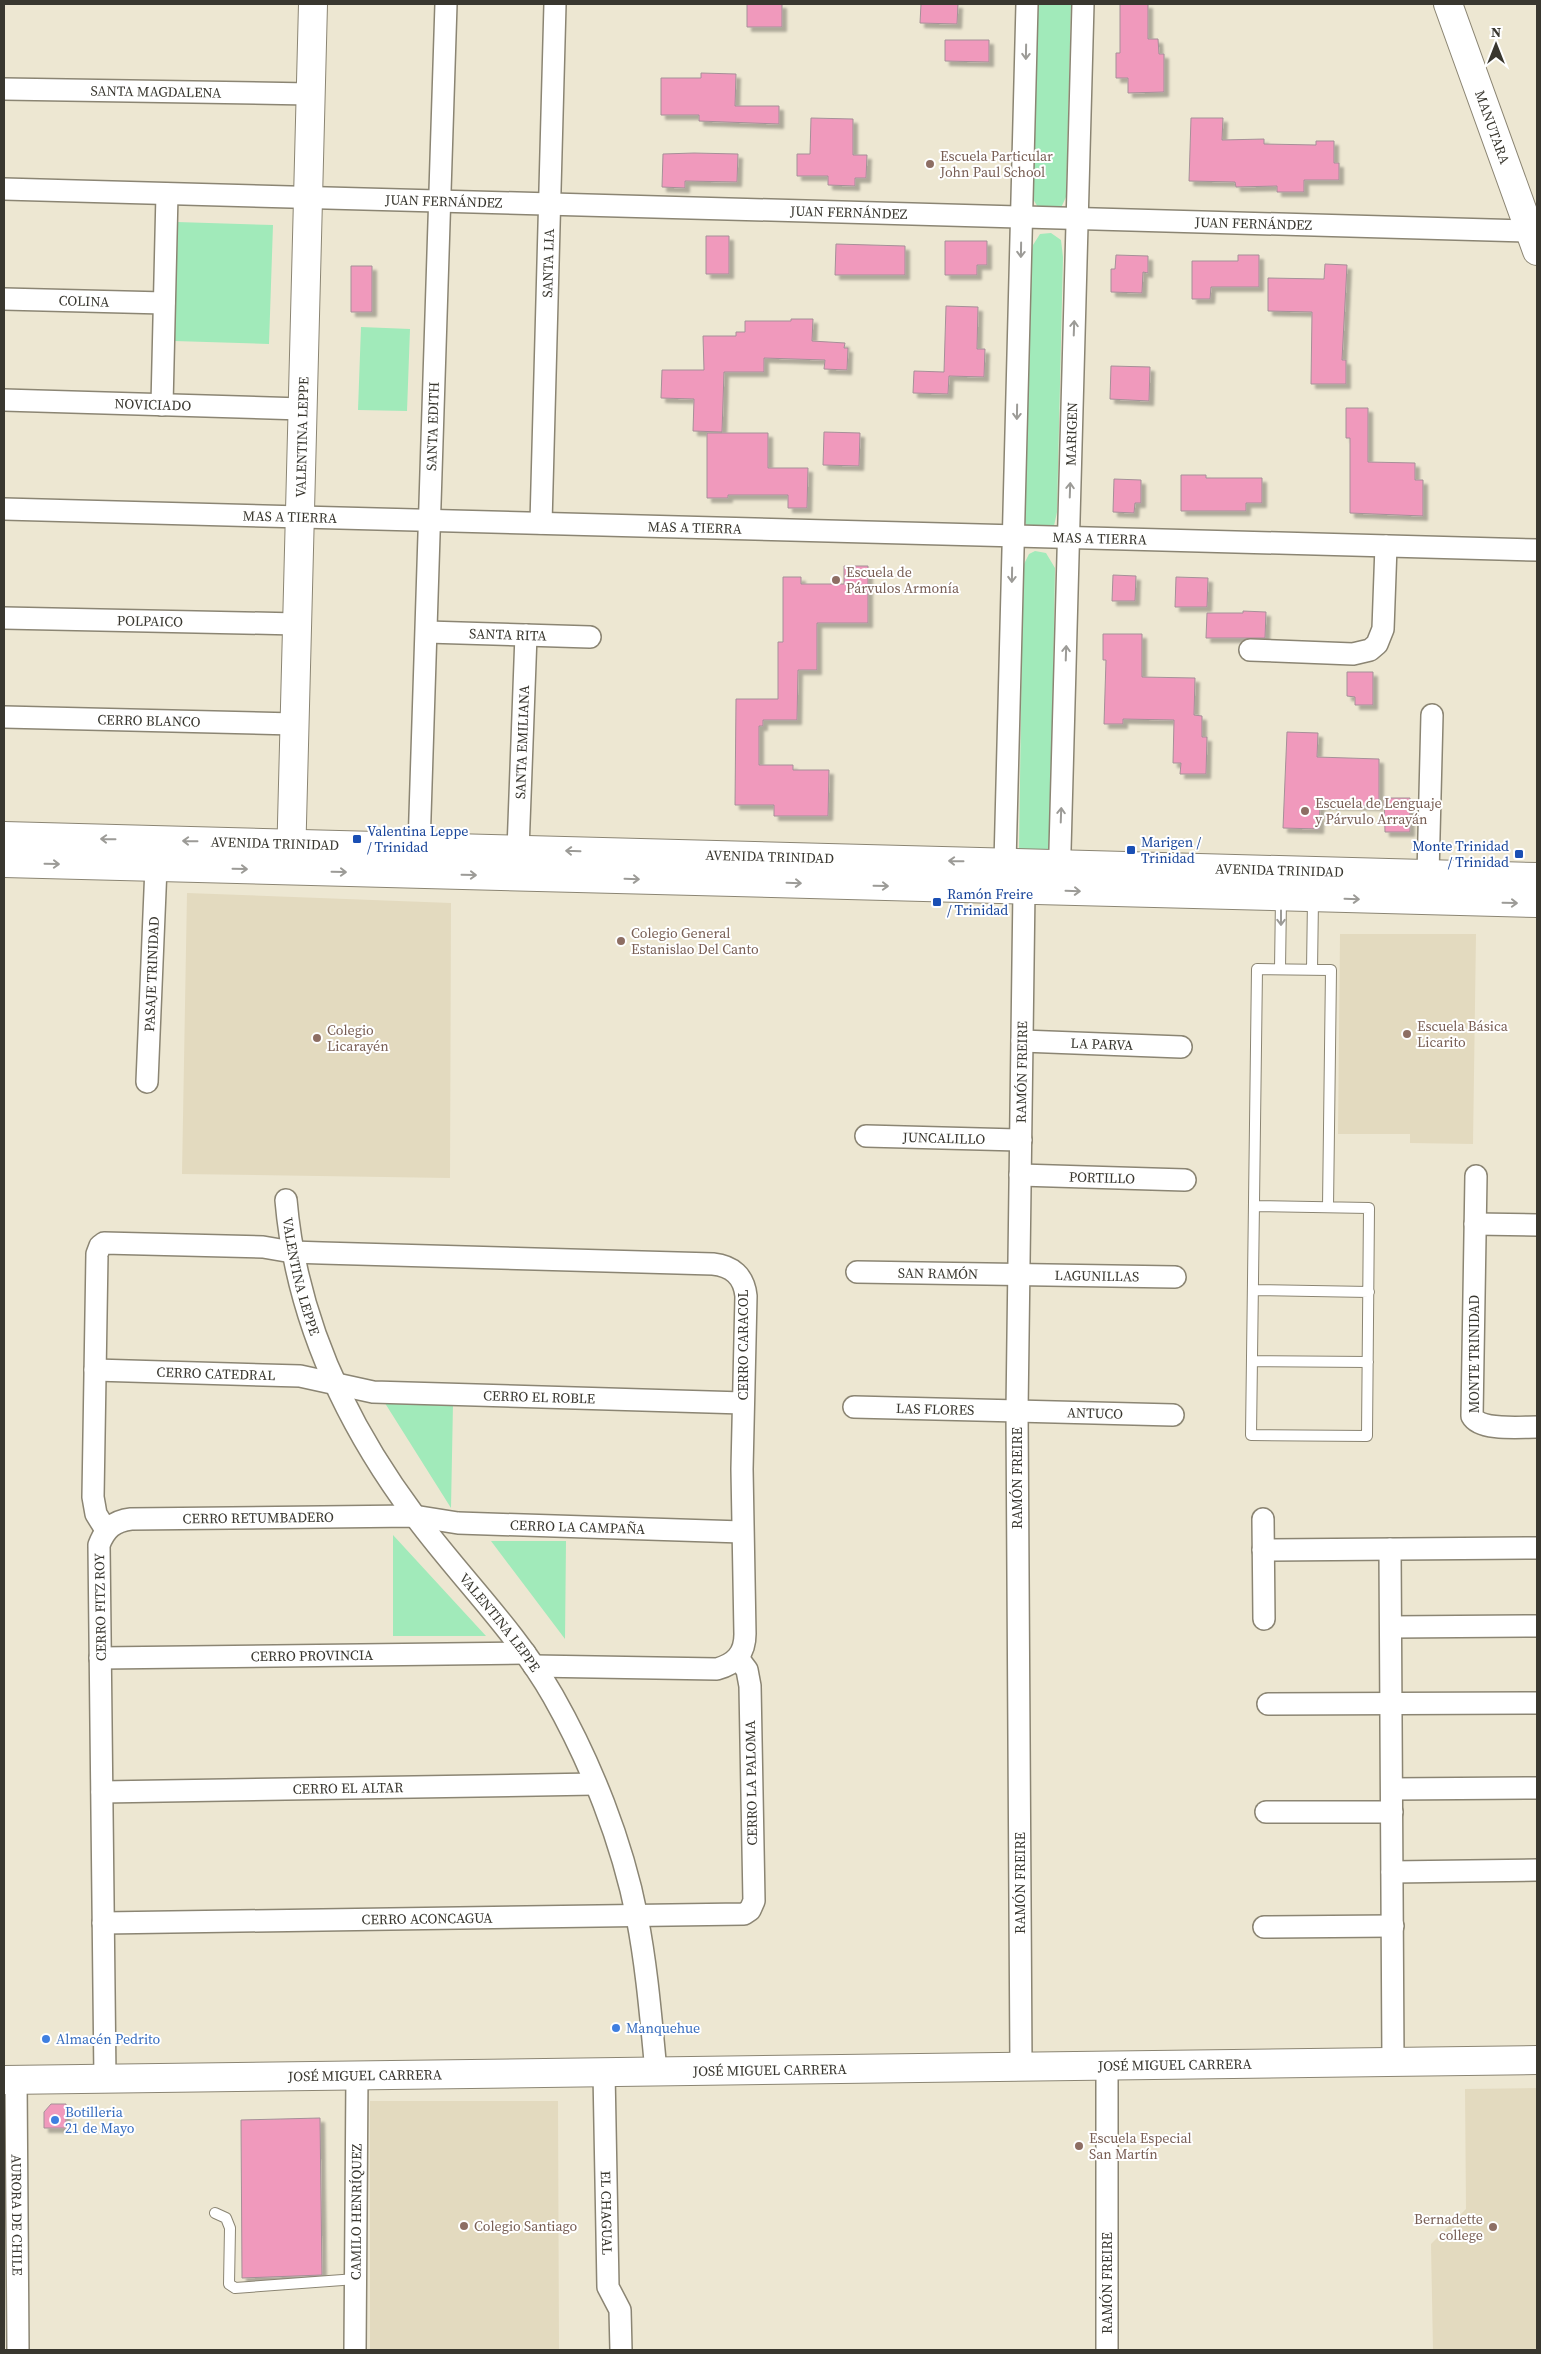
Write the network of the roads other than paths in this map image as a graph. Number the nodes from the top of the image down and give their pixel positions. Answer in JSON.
{"nodes":[{"id":1,"x":312,"y":4,"type":"edge"},
{"id":2,"x":446,"y":4,"type":"edge"},
{"id":3,"x":555,"y":4,"type":"edge"},
{"id":4,"x":1027,"y":4,"type":"edge"},
{"id":5,"x":1083,"y":4,"type":"edge"},
{"id":6,"x":1448,"y":4,"type":"edge"},
{"id":7,"x":4,"y":89,"type":"edge"},
{"id":8,"x":310,"y":94,"type":"junction"},
{"id":9,"x":4,"y":189,"type":"edge"},
{"id":10,"x":167,"y":194,"type":"junction"},
{"id":11,"x":308,"y":197,"type":"junction"},
{"id":12,"x":440,"y":201,"type":"junction"},
{"id":13,"x":549,"y":204,"type":"junction"},
{"id":14,"x":1022,"y":217,"type":"junction"},
{"id":15,"x":1077,"y":218,"type":"junction"},
{"id":16,"x":1535,"y":237,"type":"edge"},
{"id":17,"x":4,"y":299,"type":"edge"},
{"id":18,"x":164,"y":303,"type":"junction"},
{"id":19,"x":4,"y":400,"type":"edge"},
{"id":20,"x":162,"y":405,"type":"junction"},
{"id":21,"x":302,"y":409,"type":"junction"},
{"id":22,"x":4,"y":509,"type":"edge"},
{"id":23,"x":300,"y":517,"type":"junction"},
{"id":24,"x":430,"y":521,"type":"junction"},
{"id":25,"x":541,"y":523,"type":"junction"},
{"id":26,"x":1013,"y":536,"type":"junction"},
{"id":27,"x":1069,"y":538,"type":"junction"},
{"id":28,"x":1386,"y":546,"type":"junction"},
{"id":29,"x":1537,"y":550,"type":"edge"},
{"id":30,"x":4,"y":618,"type":"edge"},
{"id":31,"x":297,"y":624,"type":"junction"},
{"id":32,"x":427,"y":632,"type":"junction"},
{"id":33,"x":526,"y":635,"type":"junction"},
{"id":34,"x":590,"y":637,"type":"dead end"},
{"id":35,"x":1250,"y":650,"type":"dead end"},
{"id":36,"x":1432,"y":716,"type":"dead end"},
{"id":37,"x":4,"y":717,"type":"edge"},
{"id":38,"x":294,"y":724,"type":"junction"},
{"id":39,"x":4,"y":836,"type":"edge"},
{"id":40,"x":420,"y":847,"type":"junction"},
{"id":41,"x":518,"y":850,"type":"junction"},
{"id":42,"x":291,"y":857,"type":"junction"},
{"id":43,"x":4,"y":863,"type":"edge"},
{"id":44,"x":1005,"y":863,"type":"junction"},
{"id":45,"x":1060,"y":864,"type":"junction"},
{"id":46,"x":156,"y":867,"type":"junction"},
{"id":47,"x":1428,"y":875,"type":"junction"},
{"id":48,"x":1537,"y":878,"type":"edge"},
{"id":49,"x":1024,"y":889,"type":"junction"},
{"id":50,"x":1281,"y":897,"type":"junction"},
{"id":51,"x":1313,"y":898,"type":"junction"},
{"id":52,"x":1537,"y":903,"type":"edge"},
{"id":53,"x":1280,"y":969,"type":"junction"},
{"id":54,"x":1312,"y":970,"type":"junction"},
{"id":55,"x":1022,"y":1042,"type":"junction"},
{"id":56,"x":1181,"y":1047,"type":"dead end"},
{"id":57,"x":146,"y":1082,"type":"dead end"},
{"id":58,"x":866,"y":1136,"type":"dead end"},
{"id":59,"x":1021,"y":1140,"type":"junction"},
{"id":60,"x":1020,"y":1175,"type":"junction"},
{"id":61,"x":1476,"y":1176,"type":"dead end"},
{"id":62,"x":1185,"y":1180,"type":"dead end"},
{"id":63,"x":286,"y":1200,"type":"dead end"},
{"id":64,"x":1254,"y":1206,"type":"junction"},
{"id":65,"x":1328,"y":1208,"type":"junction"},
{"id":66,"x":1475,"y":1224,"type":"junction"},
{"id":67,"x":1537,"y":1225,"type":"edge"},
{"id":68,"x":292,"y":1252,"type":"junction"},
{"id":69,"x":857,"y":1272,"type":"dead end"},
{"id":70,"x":1019,"y":1276,"type":"junction"},
{"id":71,"x":1174,"y":1277,"type":"dead end"},
{"id":72,"x":1253,"y":1290,"type":"junction"},
{"id":73,"x":1368,"y":1292,"type":"junction"},
{"id":74,"x":1252,"y":1361,"type":"junction"},
{"id":75,"x":1368,"y":1362,"type":"junction"},
{"id":76,"x":95,"y":1370,"type":"junction"},
{"id":77,"x":336,"y":1384,"type":"junction"},
{"id":78,"x":744,"y":1403,"type":"junction"},
{"id":79,"x":854,"y":1407,"type":"dead end"},
{"id":80,"x":1017,"y":1411,"type":"junction"},
{"id":81,"x":1173,"y":1414,"type":"dead end"},
{"id":82,"x":1537,"y":1427,"type":"edge"},
{"id":83,"x":414,"y":1516,"type":"junction"},
{"id":84,"x":1263,"y":1519,"type":"dead end"},
{"id":85,"x":106,"y":1530,"type":"junction"},
{"id":86,"x":742,"y":1532,"type":"junction"},
{"id":87,"x":1537,"y":1548,"type":"edge"},
{"id":88,"x":1390,"y":1549,"type":"junction"},
{"id":89,"x":1263,"y":1550,"type":"junction"},
{"id":90,"x":1264,"y":1619,"type":"dead end"},
{"id":91,"x":1537,"y":1626,"type":"edge"},
{"id":92,"x":1391,"y":1627,"type":"junction"},
{"id":93,"x":100,"y":1658,"type":"junction"},
{"id":94,"x":738,"y":1658,"type":"junction"},
{"id":95,"x":530,"y":1660,"type":"junction"},
{"id":96,"x":1537,"y":1703,"type":"edge"},
{"id":97,"x":1268,"y":1704,"type":"dead end"},
{"id":98,"x":1391,"y":1704,"type":"junction"},
{"id":99,"x":595,"y":1784,"type":"junction"},
{"id":100,"x":1537,"y":1788,"type":"edge"},
{"id":101,"x":1392,"y":1789,"type":"junction"},
{"id":102,"x":102,"y":1792,"type":"junction"},
{"id":103,"x":1266,"y":1812,"type":"dead end"},
{"id":104,"x":1392,"y":1812,"type":"junction"},
{"id":105,"x":1537,"y":1870,"type":"edge"},
{"id":106,"x":1392,"y":1872,"type":"junction"},
{"id":107,"x":750,"y":1910,"type":"joint"},
{"id":108,"x":637,"y":1917,"type":"junction"},
{"id":109,"x":103,"y":1923,"type":"junction"},
{"id":110,"x":1393,"y":1926,"type":"junction"},
{"id":111,"x":1264,"y":1927,"type":"dead end"},
{"id":112,"x":1537,"y":2060,"type":"edge"},
{"id":113,"x":1393,"y":2062,"type":"junction"},
{"id":114,"x":1107,"y":2065,"type":"junction"},
{"id":115,"x":1022,"y":2066,"type":"junction"},
{"id":116,"x":656,"y":2071,"type":"junction"},
{"id":117,"x":604,"y":2072,"type":"junction"},
{"id":118,"x":357,"y":2075,"type":"junction"},
{"id":119,"x":105,"y":2078,"type":"junction"},
{"id":120,"x":10,"y":2080,"type":"edge"},
{"id":121,"x":215,"y":2213,"type":"dead end"},
{"id":122,"x":356,"y":2279,"type":"junction"},
{"id":123,"x":18,"y":2350,"type":"edge"},
{"id":124,"x":356,"y":2350,"type":"edge"},
{"id":125,"x":621,"y":2350,"type":"edge"},
{"id":126,"x":1107,"y":2350,"type":"edge"}],
"edges":[{"from":1,"to":8,"type":"main road","name":"VALENTINA LEPPE"},
{"from":2,"to":12,"type":"street","name":"SANTA EDITH"},
{"from":3,"to":13,"type":"street","name":"SANTA LIA"},
{"from":4,"to":14,"type":"street","one_way":true},
{"from":5,"to":15,"type":"street","name":"MARIGEN"},
{"from":6,"to":16,"type":"main road","name":"MANUTARA"},
{"from":7,"to":8,"type":"street","name":"SANTA MAGDALENA"},
{"from":8,"to":11,"type":"main road","name":"VALENTINA LEPPE"},
{"from":9,"to":10,"type":"street","name":"JUAN FERNÁNDEZ"},
{"from":10,"to":11,"type":"street","name":"JUAN FERNÁNDEZ"},
{"from":10,"to":18,"type":"street"},
{"from":11,"to":12,"type":"street","name":"JUAN FERNÁNDEZ"},
{"from":11,"to":21,"type":"main road","name":"VALENTINA LEPPE"},
{"from":12,"to":13,"type":"street","name":"JUAN FERNÁNDEZ"},
{"from":12,"to":24,"type":"street","name":"SANTA EDITH"},
{"from":13,"to":14,"type":"street","name":"JUAN FERNÁNDEZ"},
{"from":13,"to":25,"type":"street","name":"SANTA LIA"},
{"from":14,"to":15,"type":"street","name":"JUAN FERNÁNDEZ"},
{"from":14,"to":26,"type":"street","one_way":true},
{"from":15,"to":16,"type":"street","name":"JUAN FERNÁNDEZ"},
{"from":27,"to":15,"type":"street","name":"MARIGEN","one_way":true},
{"from":17,"to":18,"type":"street","name":"COLINA"},
{"from":18,"to":20,"type":"street"},
{"from":19,"to":20,"type":"street","name":"NOVICIADO"},
{"from":20,"to":21,"type":"street","name":"NOVICIADO"},
{"from":21,"to":23,"type":"main road","name":"VALENTINA LEPPE"},
{"from":22,"to":23,"type":"street","name":"MAS A TIERRA"},
{"from":23,"to":24,"type":"street","name":"MAS A TIERRA"},
{"from":23,"to":31,"type":"main road","name":"VALENTINA LEPPE"},
{"from":24,"to":25,"type":"street","name":"MAS A TIERRA"},
{"from":24,"to":32,"type":"street","name":"SANTA EDITH"},
{"from":25,"to":26,"type":"street","name":"MAS A TIERRA"},
{"from":26,"to":27,"type":"street","name":"MAS A TIERRA"},
{"from":26,"to":44,"type":"street","one_way":true},
{"from":27,"to":28,"type":"street","name":"MAS A TIERRA"},
{"from":45,"to":27,"type":"street","name":"MARIGEN","one_way":true},
{"from":28,"to":29,"type":"street","name":"MAS A TIERRA"},
{"from":28,"to":35,"type":"street"},
{"from":30,"to":31,"type":"street","name":"POLPAICO"},
{"from":31,"to":38,"type":"main road","name":"VALENTINA LEPPE"},
{"from":32,"to":33,"type":"street","name":"SANTA RITA"},
{"from":32,"to":40,"type":"street","name":"SANTA EDITH"},
{"from":33,"to":34,"type":"street","name":"SANTA RITA"},
{"from":33,"to":41,"type":"street","name":"SANTA EMILIANA"},
{"from":36,"to":47,"type":"street"},
{"from":37,"to":38,"type":"street","name":"CERRO BLANCO"},
{"from":38,"to":42,"type":"main road","name":"VALENTINA LEPPE"},
{"from":42,"to":39,"type":"main road","name":"AVENIDA TRINIDAD","one_way":true},
{"from":40,"to":41,"type":"main road","name":"AVENIDA TRINIDAD"},
{"from":40,"to":42,"type":"main road","name":"AVENIDA TRINIDAD"},
{"from":44,"to":41,"type":"main road","name":"AVENIDA TRINIDAD","one_way":true},
{"from":46,"to":42,"type":"main road","name":"AVENIDA TRINIDAD","one_way":true},
{"from":42,"to":49,"type":"main road","name":"AVENIDA TRINIDAD","one_way":true},
{"from":43,"to":46,"type":"main road","name":"AVENIDA TRINIDAD","one_way":true},
{"from":44,"to":45,"type":"main road","name":"AVENIDA TRINIDAD"},
{"from":44,"to":49,"type":"street"},
{"from":45,"to":47,"type":"main road","name":"AVENIDA TRINIDAD"},
{"from":45,"to":49,"type":"street"},
{"from":46,"to":57,"type":"street","name":"PASAJE TRINIDAD"},
{"from":47,"to":48,"type":"main road","name":"AVENIDA TRINIDAD"},
{"from":49,"to":50,"type":"main road","name":"AVENIDA TRINIDAD","one_way":true},
{"from":49,"to":55,"type":"street","name":"RAMÓN FREIRE"},
{"from":50,"to":51,"type":"main road","name":"AVENIDA TRINIDAD"},
{"from":50,"to":53,"type":"lane","one_way":true},
{"from":51,"to":52,"type":"main road","name":"AVENIDA TRINIDAD","one_way":true},
{"from":51,"to":54,"type":"lane"},
{"from":53,"to":54,"type":"lane"},
{"from":53,"to":64,"type":"lane"},
{"from":54,"to":65,"type":"lane"},
{"from":55,"to":56,"type":"street","name":"LA PARVA"},
{"from":55,"to":59,"type":"street","name":"RAMÓN FREIRE"},
{"from":58,"to":59,"type":"street","name":"JUNCALILLO"},
{"from":59,"to":60,"type":"street","name":"RAMÓN FREIRE"},
{"from":60,"to":62,"type":"street","name":"PORTILLO"},
{"from":60,"to":70,"type":"street","name":"RAMÓN FREIRE"},
{"from":61,"to":66,"type":"street","name":"MONTE TRINIDAD"},
{"from":63,"to":68,"type":"street","name":"VALENTINA LEPPE"},
{"from":64,"to":65,"type":"lane"},
{"from":64,"to":72,"type":"lane"},
{"from":65,"to":73,"type":"lane"},
{"from":66,"to":67,"type":"street"},
{"from":66,"to":82,"type":"street","name":"MONTE TRINIDAD"},
{"from":68,"to":76,"type":"street"},
{"from":68,"to":77,"type":"street","name":"VALENTINA LEPPE"},
{"from":68,"to":78,"type":"street","name":"CERRO CARACOL"},
{"from":69,"to":70,"type":"street","name":"SAN RAMÓN"},
{"from":70,"to":71,"type":"street","name":"LAGUNILLAS"},
{"from":70,"to":80,"type":"street","name":"RAMÓN FREIRE"},
{"from":72,"to":73,"type":"lane"},
{"from":72,"to":74,"type":"lane"},
{"from":73,"to":75,"type":"lane"},
{"from":74,"to":75,"type":"lane"},
{"from":74,"to":75,"type":"lane"},
{"from":76,"to":77,"type":"street","name":"CERRO CATEDRAL"},
{"from":76,"to":85,"type":"street"},
{"from":77,"to":78,"type":"street","name":"CERRO EL ROBLE"},
{"from":77,"to":83,"type":"street","name":"VALENTINA LEPPE"},
{"from":78,"to":86,"type":"street","name":"CERRO CARACOL"},
{"from":79,"to":80,"type":"street","name":"LAS FLORES"},
{"from":80,"to":81,"type":"street","name":"ANTUCO"},
{"from":80,"to":115,"type":"street","name":"RAMÓN FREIRE"},
{"from":83,"to":85,"type":"street","name":"CERRO RETUMBADERO"},
{"from":83,"to":86,"type":"street","name":"CERRO LA CAMPAÑA"},
{"from":83,"to":95,"type":"street","name":"VALENTINA LEPPE"},
{"from":84,"to":89,"type":"street"},
{"from":85,"to":93,"type":"street","name":"CERRO FITZ ROY"},
{"from":86,"to":94,"type":"street","name":"CERRO CARACOL"},
{"from":87,"to":88,"type":"street"},
{"from":88,"to":89,"type":"street"},
{"from":88,"to":92,"type":"street"},
{"from":89,"to":90,"type":"street"},
{"from":91,"to":92,"type":"street"},
{"from":92,"to":98,"type":"street"},
{"from":93,"to":95,"type":"street","name":"CERRO PROVINCIA"},
{"from":93,"to":102,"type":"street","name":"CERRO FITZ ROY"},
{"from":94,"to":95,"type":"street"},
{"from":94,"to":107,"type":"street","name":"CERRO LA PALOMA"},
{"from":95,"to":99,"type":"street","name":"VALENTINA LEPPE"},
{"from":96,"to":98,"type":"street"},
{"from":97,"to":98,"type":"street"},
{"from":98,"to":101,"type":"street"},
{"from":99,"to":102,"type":"street","name":"CERRO EL ALTAR"},
{"from":99,"to":108,"type":"street","name":"VALENTINA LEPPE"},
{"from":100,"to":101,"type":"street"},
{"from":101,"to":104,"type":"street"},
{"from":102,"to":109,"type":"street","name":"CERRO FITZ ROY"},
{"from":103,"to":104,"type":"street"},
{"from":104,"to":106,"type":"street"},
{"from":105,"to":106,"type":"street"},
{"from":106,"to":110,"type":"street"},
{"from":107,"to":108,"type":"street","name":"CERRO ACONCAGUA"},
{"from":108,"to":109,"type":"street","name":"CERRO ACONCAGUA"},
{"from":108,"to":116,"type":"street","name":"VALENTINA LEPPE"},
{"from":109,"to":119,"type":"street","name":"CERRO FITZ ROY"},
{"from":110,"to":111,"type":"street"},
{"from":110,"to":113,"type":"street"},
{"from":112,"to":113,"type":"main road","name":"JOSÉ MIGUEL CARRERA"},
{"from":113,"to":114,"type":"main road","name":"JOSÉ MIGUEL CARRERA"},
{"from":114,"to":115,"type":"main road","name":"JOSÉ MIGUEL CARRERA"},
{"from":114,"to":126,"type":"street","name":"RAMÓN FREIRE"},
{"from":115,"to":116,"type":"main road","name":"JOSÉ MIGUEL CARRERA"},
{"from":116,"to":117,"type":"main road","name":"JOSÉ MIGUEL CARRERA"},
{"from":117,"to":118,"type":"main road","name":"JOSÉ MIGUEL CARRERA"},
{"from":117,"to":125,"type":"street","name":"EL CHAGUAL"},
{"from":118,"to":119,"type":"main road","name":"JOSÉ MIGUEL CARRERA"},
{"from":118,"to":122,"type":"street","name":"CAMILO HENRÍQUEZ"},
{"from":119,"to":120,"type":"main road","name":"JOSÉ MIGUEL CARRERA"},
{"from":120,"to":123,"type":"street","name":"AURORA DE CHILE"},
{"from":121,"to":122,"type":"lane"},
{"from":122,"to":124,"type":"street","name":"CAMILO HENRÍQUEZ"}]}
